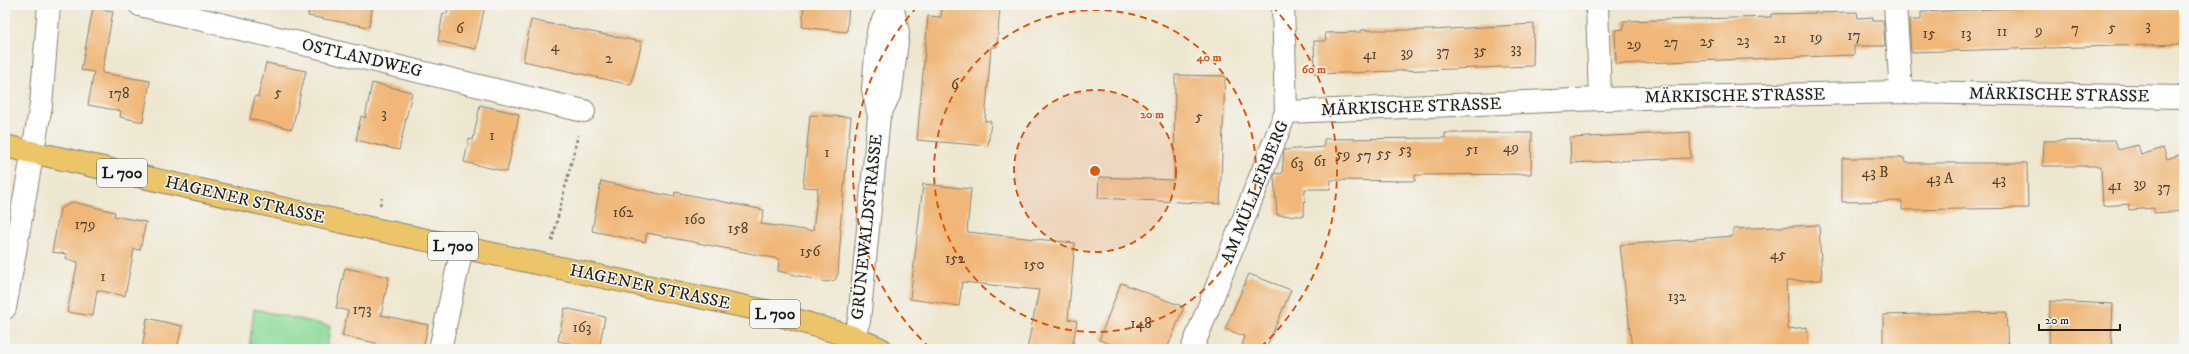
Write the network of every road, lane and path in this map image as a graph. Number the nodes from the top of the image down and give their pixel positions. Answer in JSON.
{"nodes":[{"id":1,"x":50,"y":5,"type":"edge"},
{"id":2,"x":140,"y":5,"type":"edge"},
{"id":3,"x":891,"y":5,"type":"edge"},
{"id":4,"x":1283,"y":5,"type":"edge"},
{"id":5,"x":1597,"y":5,"type":"edge"},
{"id":6,"x":1896,"y":5,"type":"edge"},
{"id":7,"x":1901,"y":92,"type":"junction"},
{"id":8,"x":2184,"y":96,"type":"edge"},
{"id":9,"x":1600,"y":99,"type":"junction"},
{"id":10,"x":584,"y":111,"type":"joint"},
{"id":11,"x":1286,"y":112,"type":"junction"},
{"id":12,"x":5,"y":146,"type":"edge"},
{"id":13,"x":33,"y":153,"type":"junction"},
{"id":14,"x":462,"y":248,"type":"junction"},
{"id":15,"x":546,"y":265,"type":"junction"},
{"id":16,"x":5,"y":308,"type":"edge"},
{"id":17,"x":853,"y":337,"type":"junction"},
{"id":18,"x":440,"y":349,"type":"edge"},
{"id":19,"x":881,"y":349,"type":"edge"},
{"id":20,"x":1192,"y":349,"type":"edge"}],
"edges":[{"from":1,"to":13,"type":"street"},
{"from":2,"to":10,"type":"street","name":"OSTLANDWEG"},
{"from":3,"to":17,"type":"street","name":"GRÜNEWALDSTRASSE"},
{"from":4,"to":11,"type":"street","name":"AM MÜLLERBERG"},
{"from":5,"to":9,"type":"street"},
{"from":6,"to":7,"type":"street"},
{"from":7,"to":8,"type":"street","name":"MÄRKISCHE STRASSE"},
{"from":7,"to":9,"type":"street","name":"MÄRKISCHE STRASSE"},
{"from":9,"to":11,"type":"street","name":"MÄRKISCHE STRASSE"},
{"from":10,"to":15,"type":"path"},
{"from":11,"to":20,"type":"street","name":"AM MÜLLERBERG"},
{"from":12,"to":13,"type":"main road","name":"HAGENER STRASSE","number":"L 700"},
{"from":13,"to":14,"type":"main road","name":"HAGENER STRASSE","number":"L 700"},
{"from":13,"to":16,"type":"street"},
{"from":14,"to":15,"type":"main road","name":"HAGENER STRASSE","number":"L 700"},
{"from":14,"to":18,"type":"street"},
{"from":15,"to":17,"type":"main road","name":"HAGENER STRASSE","number":"L 700"},
{"from":17,"to":19,"type":"main road","name":"HAGENER STRASSE","number":"L 700"}]}
